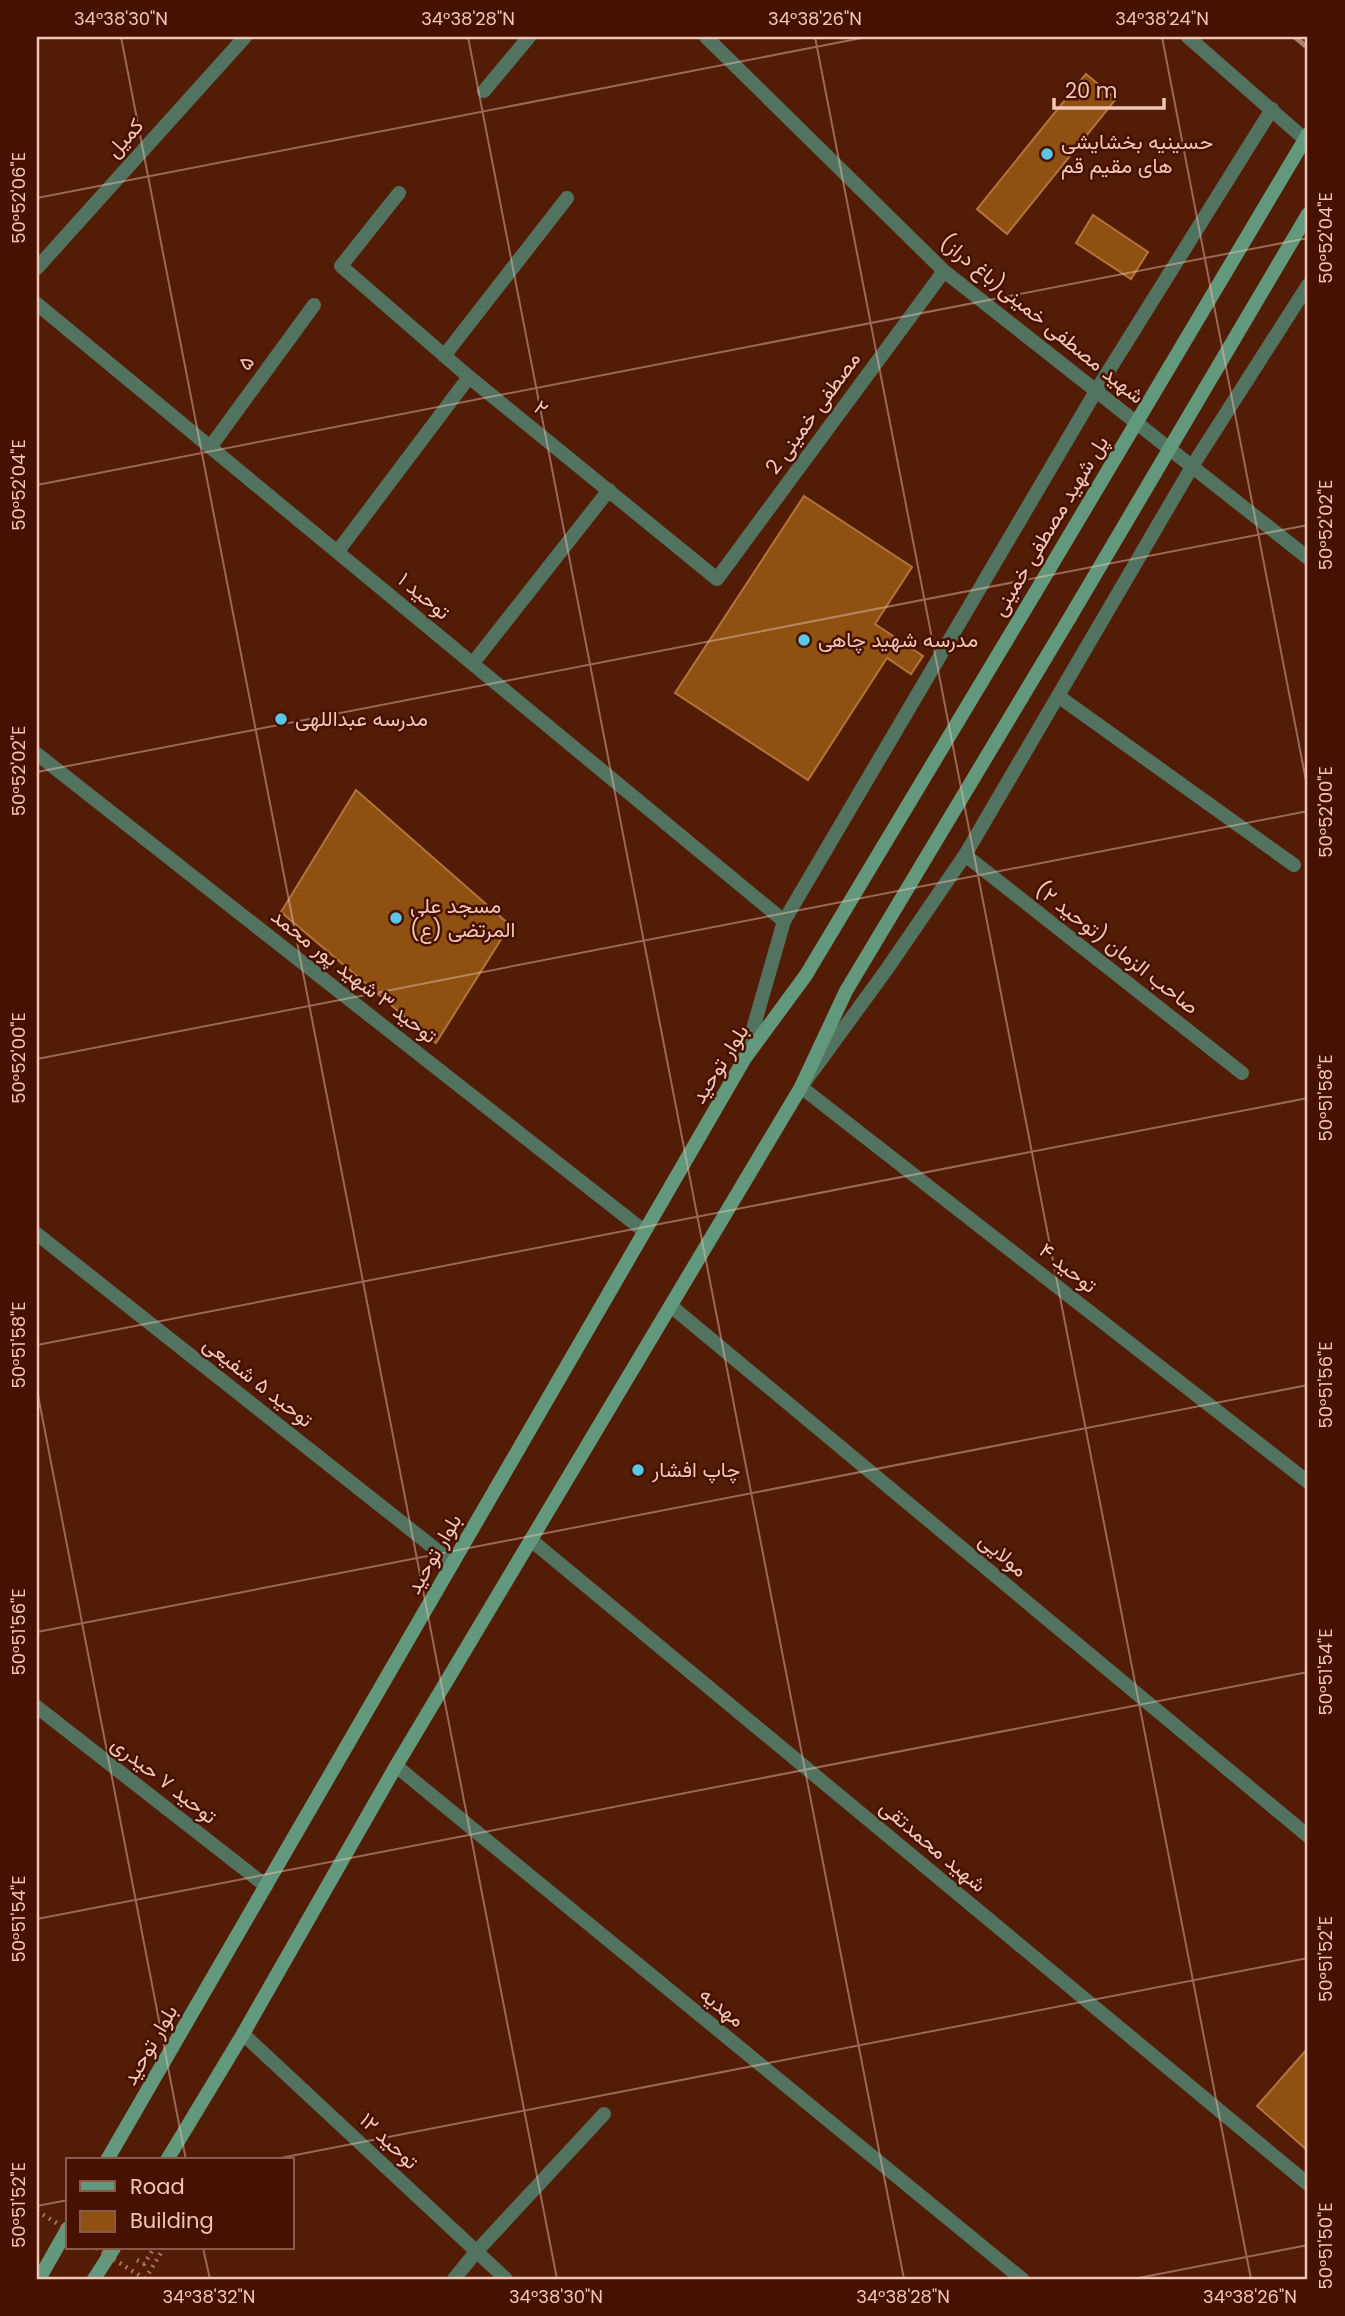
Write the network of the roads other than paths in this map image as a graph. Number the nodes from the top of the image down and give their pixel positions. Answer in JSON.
{"nodes":[{"id":1,"x":245,"y":37,"type":"edge"},
{"id":2,"x":528,"y":37,"type":"edge"},
{"id":3,"x":706,"y":37,"type":"edge"},
{"id":4,"x":1188,"y":37,"type":"edge"},
{"id":5,"x":484,"y":91,"type":"dead end"},
{"id":6,"x":1272,"y":109,"type":"junction"},
{"id":7,"x":1308,"y":134,"type":"edge"},
{"id":8,"x":1308,"y":142,"type":"edge"},
{"id":9,"x":400,"y":193,"type":"dead end"},
{"id":10,"x":566,"y":198,"type":"dead end"},
{"id":11,"x":1308,"y":214,"type":"edge"},
{"id":12,"x":37,"y":268,"type":"edge"},
{"id":13,"x":944,"y":271,"type":"junction"},
{"id":14,"x":1308,"y":285,"type":"edge"},
{"id":15,"x":37,"y":304,"type":"edge"},
{"id":16,"x":314,"y":305,"type":"dead end"},
{"id":17,"x":444,"y":356,"type":"junction"},
{"id":18,"x":469,"y":377,"type":"junction"},
{"id":19,"x":1096,"y":391,"type":"junction"},
{"id":20,"x":211,"y":446,"type":"junction"},
{"id":21,"x":1193,"y":466,"type":"junction"},
{"id":22,"x":609,"y":490,"type":"junction"},
{"id":23,"x":338,"y":551,"type":"junction"},
{"id":24,"x":1308,"y":558,"type":"edge"},
{"id":25,"x":717,"y":579,"type":"joint"},
{"id":26,"x":473,"y":663,"type":"junction"},
{"id":27,"x":1058,"y":696,"type":"junction"},
{"id":28,"x":37,"y":754,"type":"edge"},
{"id":29,"x":965,"y":855,"type":"junction"},
{"id":30,"x":1294,"y":865,"type":"dead end"},
{"id":31,"x":784,"y":921,"type":"junction"},
{"id":32,"x":806,"y":975,"type":"joint"},
{"id":33,"x":745,"y":1058,"type":"junction"},
{"id":34,"x":1242,"y":1073,"type":"dead end"},
{"id":35,"x":801,"y":1087,"type":"junction"},
{"id":36,"x":644,"y":1231,"type":"junction"},
{"id":37,"x":37,"y":1234,"type":"edge"},
{"id":38,"x":671,"y":1306,"type":"junction"},
{"id":39,"x":1308,"y":1482,"type":"edge"},
{"id":40,"x":531,"y":1540,"type":"junction"},
{"id":41,"x":453,"y":1563,"type":"junction"},
{"id":42,"x":37,"y":1707,"type":"edge"},
{"id":43,"x":396,"y":1766,"type":"junction"},
{"id":44,"x":1308,"y":1836,"type":"edge"},
{"id":45,"x":266,"y":1886,"type":"junction"},
{"id":46,"x":243,"y":2034,"type":"junction"},
{"id":47,"x":604,"y":2114,"type":"dead end"},
{"id":48,"x":108,"y":2158,"type":"edge"},
{"id":49,"x":168,"y":2158,"type":"edge"},
{"id":50,"x":1308,"y":2185,"type":"edge"},
{"id":51,"x":66,"y":2232,"type":"edge"},
{"id":52,"x":113,"y":2250,"type":"edge"},
{"id":53,"x":476,"y":2252,"type":"junction"},
{"id":54,"x":39,"y":2279,"type":"edge"},
{"id":55,"x":94,"y":2279,"type":"edge"},
{"id":56,"x":454,"y":2279,"type":"edge"},
{"id":57,"x":506,"y":2279,"type":"edge"},
{"id":58,"x":1022,"y":2279,"type":"edge"}],
"edges":[{"from":1,"to":12,"type":"street","name":"کمیل"},
{"from":2,"to":5,"type":"street"},
{"from":3,"to":13,"type":"street","name":"شهید مصطفی خمینی(باغ دراز)"},
{"from":4,"to":6,"type":"street"},
{"from":6,"to":8,"type":"street"},
{"from":6,"to":19,"type":"street"},
{"from":7,"to":32,"type":"main road","name":"پل شهید مصطفی خمینی","bridge":true},
{"from":9,"to":17,"type":"street","name":"۲"},
{"from":10,"to":17,"type":"street"},
{"from":11,"to":35,"type":"main road","bridge":true},
{"from":13,"to":19,"type":"street","name":"شهید مصطفی خمینی(باغ دراز)"},
{"from":13,"to":25,"type":"street","name":"مصطفی خمینی 2"},
{"from":14,"to":21,"type":"street"},
{"from":15,"to":20,"type":"street","name":"توحید ۱"},
{"from":16,"to":20,"type":"street","name":"۵"},
{"from":17,"to":18,"type":"street","name":"۲"},
{"from":18,"to":22,"type":"street","name":"۲"},
{"from":18,"to":23,"type":"street"},
{"from":19,"to":21,"type":"street","name":"شهید مصطفی خمینی(باغ دراز)"},
{"from":19,"to":31,"type":"street"},
{"from":20,"to":23,"type":"street","name":"توحید ۱"},
{"from":21,"to":24,"type":"street","name":"شهید مصطفی خمینی(باغ دراز)"},
{"from":21,"to":27,"type":"street"},
{"from":22,"to":25,"type":"street","name":"۲"},
{"from":22,"to":26,"type":"street"},
{"from":23,"to":26,"type":"street","name":"توحید ۱"},
{"from":26,"to":31,"type":"street","name":"توحید ۱"},
{"from":27,"to":29,"type":"street"},
{"from":27,"to":30,"type":"street"},
{"from":28,"to":36,"type":"street","name":"توحید ۳ شهيد پور محمد"},
{"from":29,"to":34,"type":"street","name":"صاحب الزمان (توحید ۲)"},
{"from":29,"to":35,"type":"street"},
{"from":31,"to":33,"type":"street"},
{"from":32,"to":33,"type":"main road","name":"بلوار توحید"},
{"from":33,"to":36,"type":"main road","name":"بلوار توحید"},
{"from":35,"to":38,"type":"main road"},
{"from":35,"to":39,"type":"street","name":"توحید ۴"},
{"from":36,"to":41,"type":"main road","name":"بلوار توحید"},
{"from":37,"to":41,"type":"street","name":"توحید ۵ شفیعی"},
{"from":38,"to":40,"type":"main road"},
{"from":38,"to":44,"type":"street","name":"مولایی"},
{"from":40,"to":43,"type":"main road"},
{"from":40,"to":50,"type":"street","name":"شهید محمدتقی"},
{"from":41,"to":45,"type":"main road","name":"بلوار توحید"},
{"from":42,"to":45,"type":"street","name":"توحید ۷ حیدری"},
{"from":43,"to":46,"type":"main road"},
{"from":43,"to":58,"type":"street","name":"مهدیه"},
{"from":45,"to":48,"type":"main road","name":"بلوار توحید"},
{"from":46,"to":49,"type":"main road"},
{"from":46,"to":53,"type":"street","name":"توحید ۱۲"},
{"from":47,"to":53,"type":"street"},
{"from":51,"to":54,"type":"main road"},
{"from":52,"to":55,"type":"main road"},
{"from":53,"to":56,"type":"street"},
{"from":53,"to":57,"type":"street","name":"توحید ۱۲"}]}
